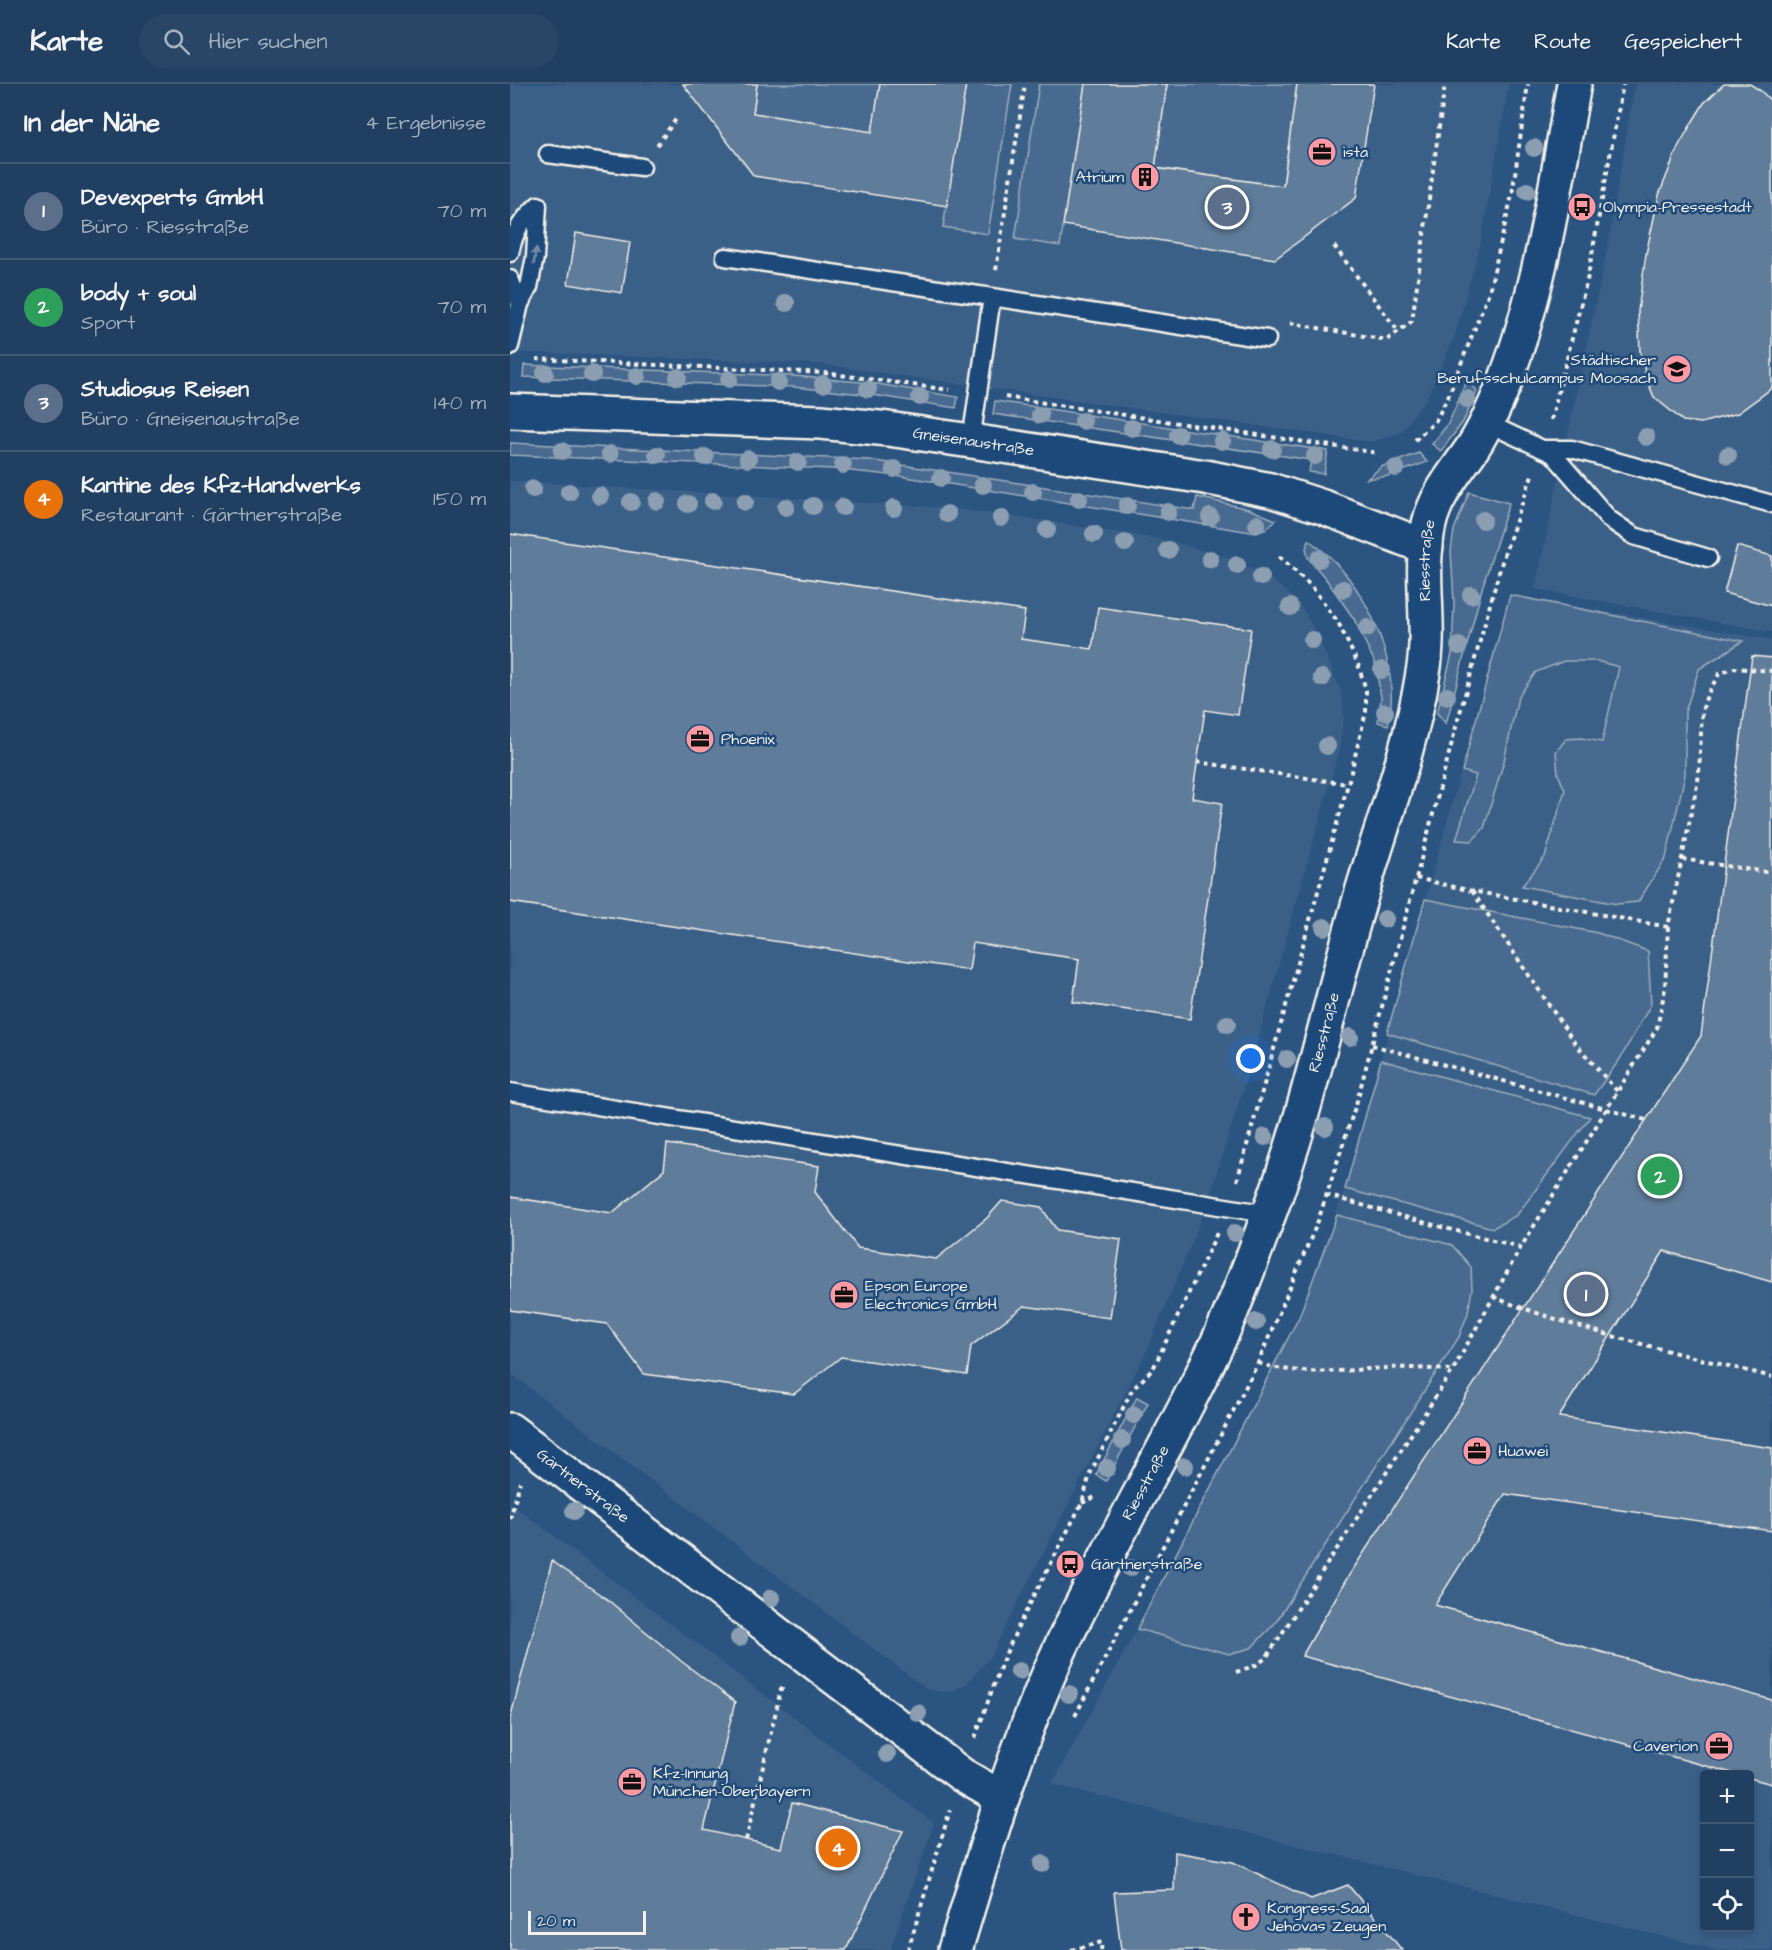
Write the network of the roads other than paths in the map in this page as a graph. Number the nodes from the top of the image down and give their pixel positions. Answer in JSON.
{"nodes":[{"id":1,"x":1574,"y":84,"type":"edge"},
{"id":2,"x":548,"y":154,"type":"dead end"},
{"id":3,"x":642,"y":167,"type":"dead end"},
{"id":4,"x":510,"y":253,"type":"edge"},
{"id":5,"x":725,"y":257,"type":"dead end"},
{"id":6,"x":510,"y":279,"type":"edge"},
{"id":7,"x":992,"y":297,"type":"junction"},
{"id":8,"x":520,"y":304,"type":"junction"},
{"id":9,"x":1267,"y":339,"type":"road end"},
{"id":10,"x":510,"y":346,"type":"edge"},
{"id":11,"x":510,"y":411,"type":"edge"},
{"id":12,"x":1488,"y":423,"type":"junction"},
{"id":13,"x":971,"y":441,"type":"junction"},
{"id":14,"x":1541,"y":449,"type":"junction"},
{"id":15,"x":1772,"y":504,"type":"edge"},
{"id":16,"x":1426,"y":548,"type":"junction"},
{"id":17,"x":1708,"y":558,"type":"dead end"},
{"id":18,"x":510,"y":1092,"type":"edge"},
{"id":19,"x":1269,"y":1214,"type":"junction"},
{"id":20,"x":510,"y":1430,"type":"edge"},
{"id":21,"x":1002,"y":1798,"type":"junction"},
{"id":22,"x":955,"y":1950,"type":"edge"}],
"edges":[{"from":1,"to":12,"type":"street","name":"Riesstraße"},
{"from":2,"to":3,"type":"lane"},
{"from":8,"to":4,"type":"lane","one_way":true},
{"from":5,"to":7,"type":"lane"},
{"from":6,"to":8,"type":"lane"},
{"from":7,"to":9,"type":"lane"},
{"from":7,"to":13,"type":"lane"},
{"from":8,"to":10,"type":"lane"},
{"from":11,"to":13,"type":"street","name":"Gneisenaustraße"},
{"from":12,"to":14,"type":"lane"},
{"from":12,"to":16,"type":"street","name":"Riesstraße"},
{"from":13,"to":16,"type":"street","name":"Gneisenaustraße"},
{"from":14,"to":15,"type":"lane"},
{"from":14,"to":17,"type":"lane"},
{"from":16,"to":19,"type":"street","name":"Riesstraße"},
{"from":18,"to":19,"type":"lane"},
{"from":19,"to":21,"type":"street","name":"Riesstraße"},
{"from":20,"to":21,"type":"street","name":"Gärtnerstraße"},
{"from":21,"to":22,"type":"street","name":"Riesstraße"}]}
